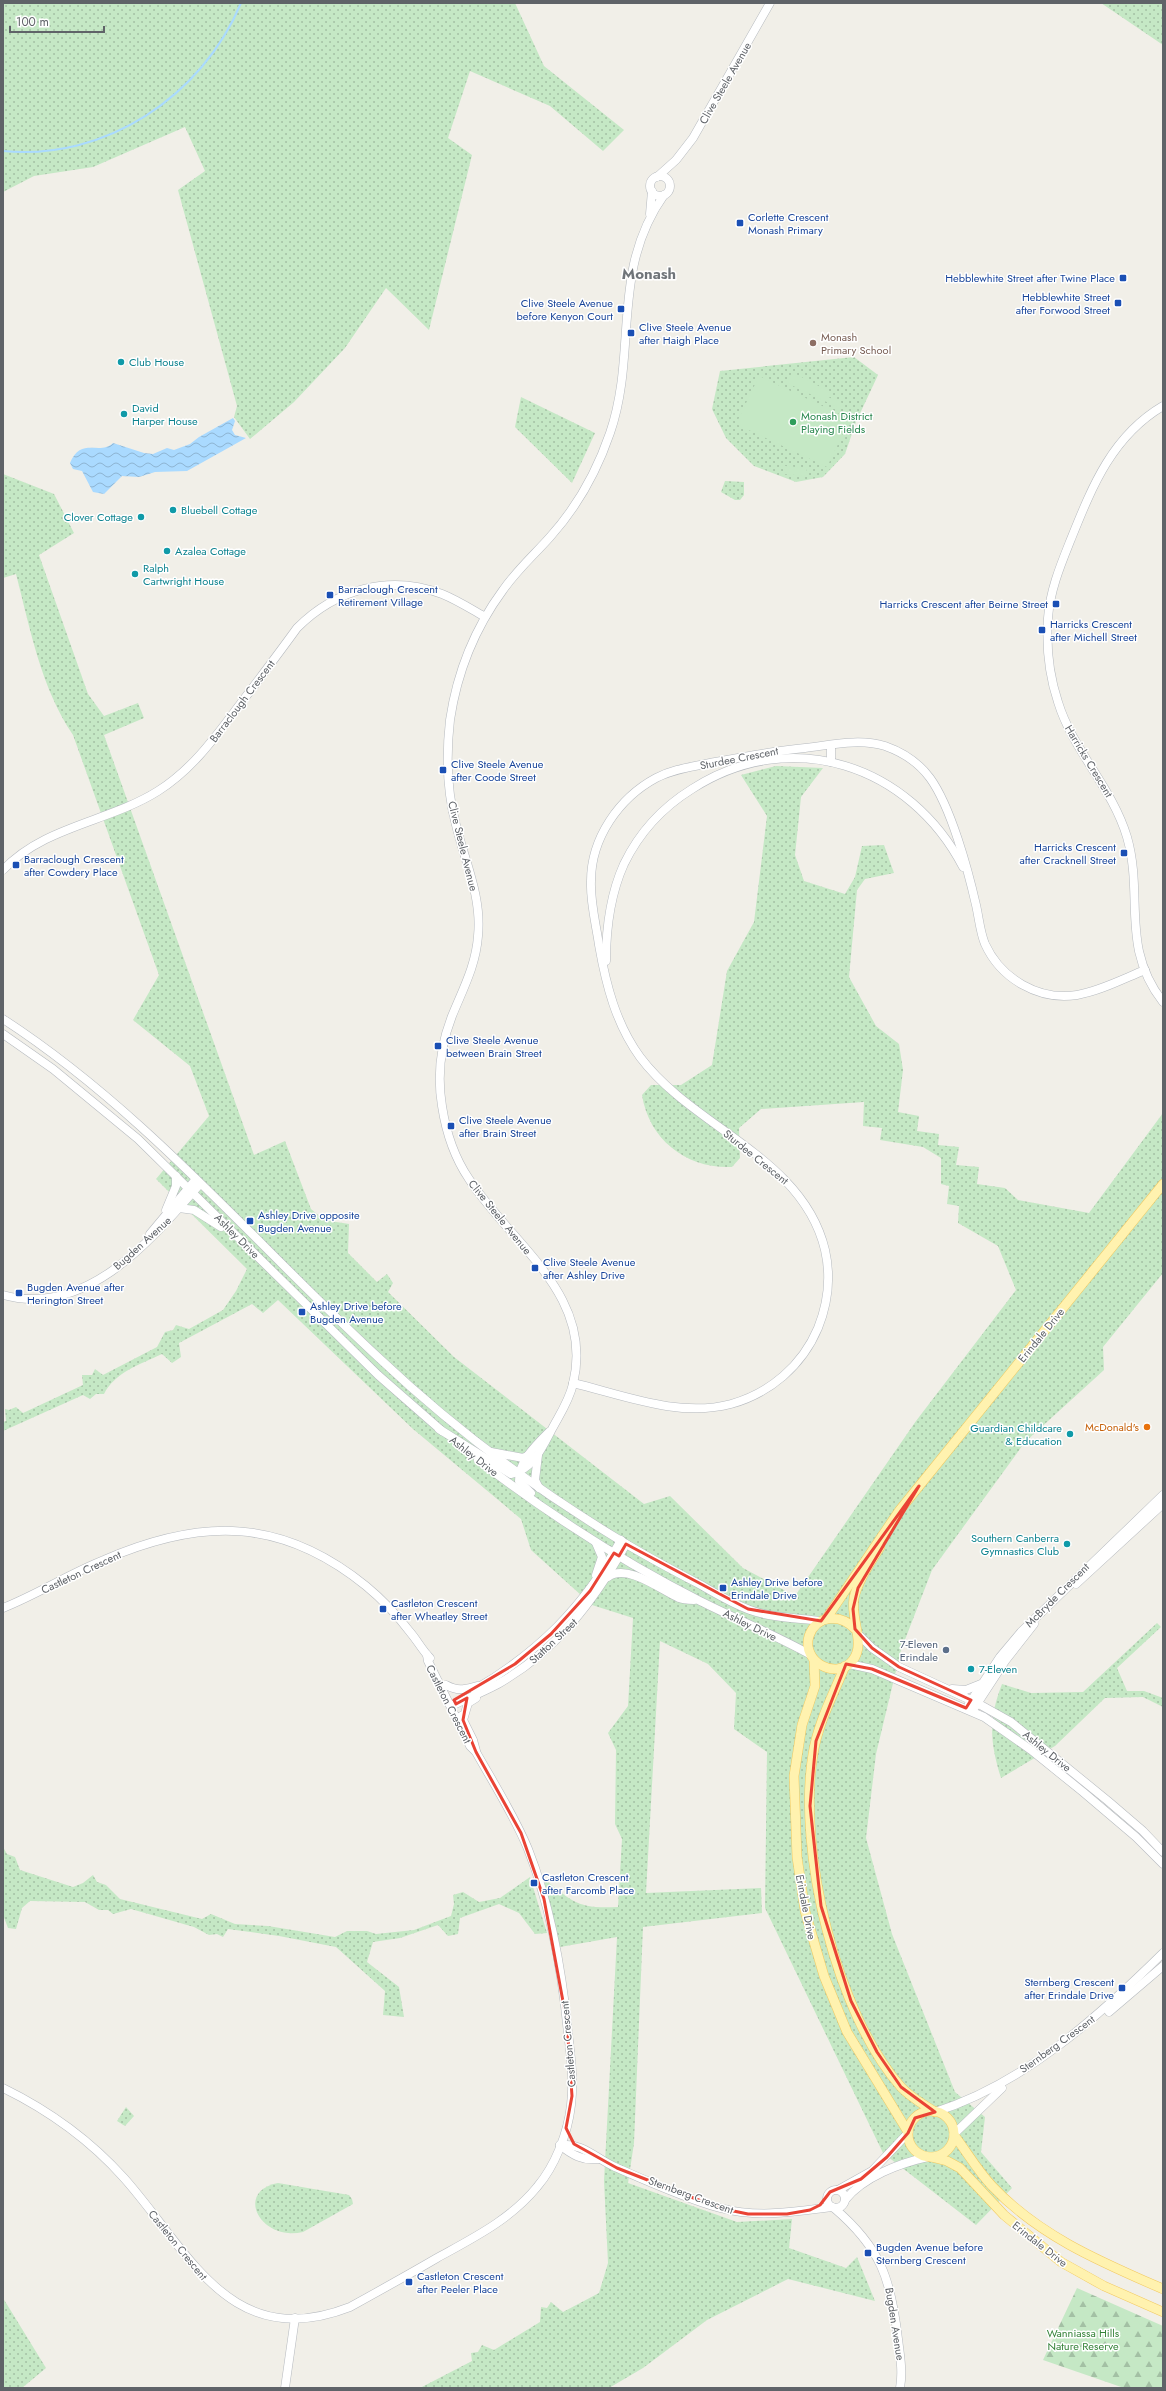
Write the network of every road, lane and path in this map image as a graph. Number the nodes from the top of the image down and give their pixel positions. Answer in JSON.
{"nodes":[{"id":1,"x":770,"y":3,"type":"edge"},
{"id":2,"x":676,"y":160,"type":"junction"},
{"id":3,"x":657,"y":177,"type":"junction"},
{"id":4,"x":669,"y":182,"type":"junction"},
{"id":5,"x":652,"y":191,"type":"junction"},
{"id":6,"x":664,"y":195,"type":"junction"},
{"id":7,"x":650,"y":215,"type":"junction"},
{"id":8,"x":1163,"y":406,"type":"edge"},
{"id":9,"x":485,"y":617,"type":"junction"},
{"id":10,"x":831,"y":745,"type":"junction"},
{"id":11,"x":831,"y":762,"type":"junction"},
{"id":12,"x":3,"y":870,"type":"edge"},
{"id":13,"x":969,"y":878,"type":"junction"},
{"id":14,"x":610,"y":909,"type":"junction"},
{"id":15,"x":594,"y":910,"type":"junction"},
{"id":16,"x":1145,"y":970,"type":"junction"},
{"id":17,"x":607,"y":978,"type":"junction"},
{"id":18,"x":1163,"y":1002,"type":"edge"},
{"id":19,"x":3,"y":1019,"type":"edge"},
{"id":20,"x":3,"y":1028,"type":"edge"},
{"id":21,"x":3,"y":1034,"type":"edge"},
{"id":22,"x":40,"y":1059,"type":"junction"},
{"id":23,"x":176,"y":1176,"type":"junction"},
{"id":24,"x":198,"y":1182,"type":"junction"},
{"id":25,"x":1163,"y":1184,"type":"edge"},
{"id":26,"x":191,"y":1190,"type":"junction"},
{"id":27,"x":180,"y":1208,"type":"junction"},
{"id":28,"x":164,"y":1217,"type":"junction"},
{"id":29,"x":144,"y":1243,"type":"junction"},
{"id":30,"x":252,"y":1251,"type":"junction"},
{"id":31,"x":3,"y":1295,"type":"edge"},
{"id":32,"x":574,"y":1383,"type":"junction"},
{"id":33,"x":439,"y":1429,"type":"junction"},
{"id":34,"x":552,"y":1429,"type":"junction"},
{"id":35,"x":489,"y":1452,"type":"junction"},
{"id":36,"x":539,"y":1452,"type":"junction"},
{"id":37,"x":529,"y":1455,"type":"junction"},
{"id":38,"x":519,"y":1473,"type":"junction"},
{"id":39,"x":919,"y":1486,"type":"junction"},
{"id":40,"x":539,"y":1488,"type":"junction"},
{"id":41,"x":1163,"y":1495,"type":"edge"},
{"id":42,"x":1163,"y":1504,"type":"edge"},
{"id":43,"x":561,"y":1519,"type":"junction"},
{"id":44,"x":596,"y":1542,"type":"junction"},
{"id":45,"x":624,"y":1542,"type":"junction"},
{"id":46,"x":616,"y":1555,"type":"junction"},
{"id":47,"x":608,"y":1576,"type":"junction"},
{"id":48,"x":653,"y":1579,"type":"junction"},
{"id":49,"x":590,"y":1591,"type":"junction"},
{"id":50,"x":1060,"y":1596,"type":"junction"},
{"id":51,"x":3,"y":1608,"type":"edge"},
{"id":52,"x":824,"y":1620,"type":"junction"},
{"id":53,"x":856,"y":1631,"type":"junction"},
{"id":54,"x":427,"y":1655,"type":"junction"},
{"id":55,"x":812,"y":1658,"type":"junction"},
{"id":56,"x":847,"y":1665,"type":"junction"},
{"id":57,"x":916,"y":1674,"type":"junction"},
{"id":58,"x":987,"y":1683,"type":"junction"},
{"id":59,"x":446,"y":1685,"type":"junction"},
{"id":60,"x":484,"y":1687,"type":"junction"},
{"id":61,"x":917,"y":1688,"type":"junction"},
{"id":62,"x":946,"y":1688,"type":"junction"},
{"id":63,"x":974,"y":1702,"type":"junction"},
{"id":64,"x":452,"y":1703,"type":"junction"},
{"id":65,"x":969,"y":1710,"type":"junction"},
{"id":66,"x":463,"y":1720,"type":"junction"},
{"id":67,"x":1010,"y":1722,"type":"junction"},
{"id":68,"x":476,"y":1752,"type":"junction"},
{"id":69,"x":1163,"y":1852,"type":"edge"},
{"id":70,"x":1163,"y":1864,"type":"edge"},
{"id":71,"x":1163,"y":1953,"type":"edge"},
{"id":72,"x":1163,"y":1966,"type":"edge"},
{"id":73,"x":1095,"y":2019,"type":"junction"},
{"id":74,"x":3,"y":2088,"type":"edge"},
{"id":75,"x":935,"y":2112,"type":"junction"},
{"id":76,"x":566,"y":2128,"type":"junction"},
{"id":77,"x":908,"y":2133,"type":"junction"},
{"id":78,"x":954,"y":2134,"type":"junction"},
{"id":79,"x":574,"y":2144,"type":"junction"},
{"id":80,"x":560,"y":2145,"type":"junction"},
{"id":81,"x":570,"y":2154,"type":"junction"},
{"id":82,"x":930,"y":2157,"type":"junction"},
{"id":83,"x":598,"y":2159,"type":"junction"},
{"id":84,"x":553,"y":2162,"type":"junction"},
{"id":85,"x":838,"y":2190,"type":"junction"},
{"id":86,"x":827,"y":2197,"type":"junction"},
{"id":87,"x":845,"y":2201,"type":"junction"},
{"id":88,"x":833,"y":2208,"type":"junction"},
{"id":89,"x":810,"y":2210,"type":"junction"},
{"id":90,"x":851,"y":2223,"type":"junction"},
{"id":91,"x":1163,"y":2289,"type":"edge"},
{"id":92,"x":1163,"y":2312,"type":"edge"},
{"id":93,"x":295,"y":2318,"type":"junction"},
{"id":94,"x":285,"y":2388,"type":"edge"},
{"id":95,"x":900,"y":2388,"type":"edge"}],
"edges":[{"from":1,"to":2,"type":"street","name":"Clive Steele Avenue"},
{"from":2,"to":3,"type":"street","name":"Clive Steele Avenue"},
{"from":2,"to":4,"type":"street","name":"Clive Steele Avenue"},
{"from":3,"to":4,"type":"street"},
{"from":3,"to":5,"type":"street"},
{"from":4,"to":6,"type":"street"},
{"from":5,"to":6,"type":"street"},
{"from":5,"to":7,"type":"street","name":"Clive Steele Avenue"},
{"from":6,"to":7,"type":"street","name":"Clive Steele Avenue"},
{"from":7,"to":9,"type":"street","name":"Clive Steele Avenue"},
{"from":8,"to":16,"type":"street","name":"Harricks Crescent"},
{"from":9,"to":12,"type":"street","name":"Barraclough Crescent"},
{"from":9,"to":32,"type":"street","name":"Clive Steele Avenue"},
{"from":10,"to":11,"type":"street"},
{"from":10,"to":13,"type":"street","name":"Sturdee Crescent"},
{"from":10,"to":15,"type":"street","name":"Sturdee Crescent"},
{"from":11,"to":13,"type":"street","name":"Sturdee Crescent"},
{"from":11,"to":14,"type":"street","name":"Sturdee Crescent"},
{"from":13,"to":16,"type":"street","name":"Sturdee Crescent"},
{"from":14,"to":15,"type":"street"},
{"from":14,"to":17,"type":"street","name":"Sturdee Crescent"},
{"from":15,"to":17,"type":"street","name":"Sturdee Crescent"},
{"from":16,"to":18,"type":"street","name":"Harricks Crescent"},
{"from":17,"to":32,"type":"street","name":"Sturdee Crescent"},
{"from":19,"to":24,"type":"street","name":"Ashley Drive"},
{"from":20,"to":22,"type":"street"},
{"from":21,"to":22,"type":"street","name":"Ashley Drive"},
{"from":22,"to":23,"type":"street","name":"Ashley Drive"},
{"from":23,"to":26,"type":"street","name":"Ashley Drive"},
{"from":23,"to":28,"type":"street"},
{"from":24,"to":26,"type":"street","name":"Bugden Avenue"},
{"from":24,"to":35,"type":"street","name":"Ashley Drive"},
{"from":25,"to":39,"type":"main road","name":"Erindale Drive"},
{"from":26,"to":27,"type":"street","name":"Bugden Avenue"},
{"from":26,"to":28,"type":"street"},
{"from":26,"to":30,"type":"street","name":"Ashley Drive"},
{"from":27,"to":29,"type":"street","name":"Bugden Avenue"},
{"from":27,"to":30,"type":"street"},
{"from":28,"to":29,"type":"street"},
{"from":29,"to":31,"type":"street","name":"Bugden Avenue"},
{"from":30,"to":33,"type":"street","name":"Ashley Drive"},
{"from":32,"to":34,"type":"street","name":"Clive Steele Avenue"},
{"from":33,"to":38,"type":"street"},
{"from":33,"to":43,"type":"street","name":"Ashley Drive"},
{"from":34,"to":36,"type":"street","name":"Clive Steele Avenue"},
{"from":34,"to":37,"type":"street","name":"Clive Steele Avenue"},
{"from":35,"to":37,"type":"street"},
{"from":35,"to":38,"type":"street","name":"Ashley Drive"},
{"from":36,"to":38,"type":"street","name":"Clive Steele Avenue"},
{"from":36,"to":40,"type":"street"},
{"from":37,"to":38,"type":"street","name":"Clive Steele Avenue"},
{"from":38,"to":40,"type":"street","name":"Ashley Drive"},
{"from":38,"to":43,"type":"street"},
{"from":39,"to":52,"type":"main road","name":"Erindale Drive"},
{"from":39,"to":53,"type":"main road","name":"Erindale Drive"},
{"from":40,"to":45,"type":"street","name":"Ashley Drive"},
{"from":41,"to":50,"type":"street","name":"McBryde Crescent"},
{"from":42,"to":50,"type":"street","name":"McBryde Crescent"},
{"from":43,"to":44,"type":"street","name":"Ashley Drive"},
{"from":44,"to":46,"type":"street","name":"Ashley Drive"},
{"from":44,"to":49,"type":"street"},
{"from":45,"to":46,"type":"street","name":"Statton Street"},
{"from":45,"to":52,"type":"street","name":"Ashley Drive"},
{"from":46,"to":47,"type":"street","name":"Statton Street"},
{"from":46,"to":48,"type":"street","name":"Ashley Drive"},
{"from":46,"to":49,"type":"street","name":"Statton Street"},
{"from":47,"to":48,"type":"street"},
{"from":47,"to":60,"type":"street","name":"Statton Street"},
{"from":48,"to":55,"type":"street","name":"Ashley Drive"},
{"from":49,"to":60,"type":"street","name":"Statton Street"},
{"from":50,"to":58,"type":"street","name":"McBryde Crescent"},
{"from":51,"to":54,"type":"street","name":"Castleton Crescent"},
{"from":52,"to":53,"type":"main road"},
{"from":52,"to":55,"type":"main road"},
{"from":53,"to":56,"type":"main road"},
{"from":53,"to":57,"type":"street","name":"Ashley Drive"},
{"from":54,"to":59,"type":"street","name":"Castleton Crescent"},
{"from":54,"to":64,"type":"street","name":"Castleton Crescent"},
{"from":55,"to":56,"type":"main road"},
{"from":55,"to":77,"type":"main road","name":"Erindale Drive"},
{"from":56,"to":61,"type":"street","name":"Ashley Drive"},
{"from":56,"to":75,"type":"main road","name":"Erindale Drive"},
{"from":57,"to":61,"type":"street"},
{"from":57,"to":62,"type":"street","name":"Ashley Drive"},
{"from":58,"to":62,"type":"street"},
{"from":58,"to":63,"type":"street","name":"McBryde Crescent"},
{"from":58,"to":67,"type":"street"},
{"from":59,"to":60,"type":"street"},
{"from":59,"to":64,"type":"street","name":"Castleton Crescent"},
{"from":60,"to":64,"type":"street","name":"Statton Street"},
{"from":60,"to":66,"type":"street"},
{"from":61,"to":65,"type":"street","name":"Ashley Drive"},
{"from":62,"to":63,"type":"street","name":"Ashley Drive"},
{"from":63,"to":65,"type":"street","name":"McBryde Crescent"},
{"from":63,"to":67,"type":"street","name":"Ashley Drive"},
{"from":64,"to":66,"type":"street","name":"Castleton Crescent"},
{"from":64,"to":68,"type":"street","name":"Castleton Crescent"},
{"from":65,"to":70,"type":"street","name":"Ashley Drive"},
{"from":66,"to":68,"type":"street","name":"Castleton Crescent"},
{"from":67,"to":69,"type":"street","name":"Ashley Drive"},
{"from":68,"to":76,"type":"street","name":"Castleton Crescent"},
{"from":71,"to":73,"type":"street","name":"Sternberg Crescent"},
{"from":72,"to":73,"type":"street","name":"Sternberg Crescent"},
{"from":73,"to":75,"type":"street","name":"Sternberg Crescent"},
{"from":73,"to":78,"type":"street","name":"Sternberg Crescent"},
{"from":74,"to":93,"type":"street","name":"Castleton Crescent"},
{"from":75,"to":77,"type":"main road"},
{"from":75,"to":78,"type":"main road"},
{"from":76,"to":79,"type":"street"},
{"from":76,"to":80,"type":"street","name":"Castleton Crescent"},
{"from":77,"to":82,"type":"main road"},
{"from":77,"to":85,"type":"street"},
{"from":78,"to":82,"type":"main road"},
{"from":78,"to":91,"type":"main road","name":"Erindale Drive"},
{"from":79,"to":80,"type":"street"},
{"from":79,"to":83,"type":"street","name":"Sternberg Crescent"},
{"from":80,"to":81,"type":"street","name":"Sternberg Crescent"},
{"from":80,"to":84,"type":"street","name":"Castleton Crescent"},
{"from":81,"to":83,"type":"street","name":"Sternberg Crescent"},
{"from":81,"to":84,"type":"street"},
{"from":82,"to":87,"type":"street"},
{"from":82,"to":92,"type":"main road","name":"Erindale Drive"},
{"from":83,"to":89,"type":"street","name":"Sternberg Crescent"},
{"from":84,"to":93,"type":"street","name":"Castleton Crescent"},
{"from":85,"to":86,"type":"street"},
{"from":85,"to":87,"type":"street"},
{"from":86,"to":88,"type":"street"},
{"from":86,"to":89,"type":"street","name":"Sternberg Crescent"},
{"from":87,"to":88,"type":"street"},
{"from":87,"to":90,"type":"street","name":"Bugden Avenue"},
{"from":88,"to":89,"type":"street","name":"Sternberg Crescent"},
{"from":88,"to":90,"type":"street","name":"Bugden Avenue"},
{"from":90,"to":95,"type":"street","name":"Bugden Avenue"},
{"from":93,"to":94,"type":"street"}]}
